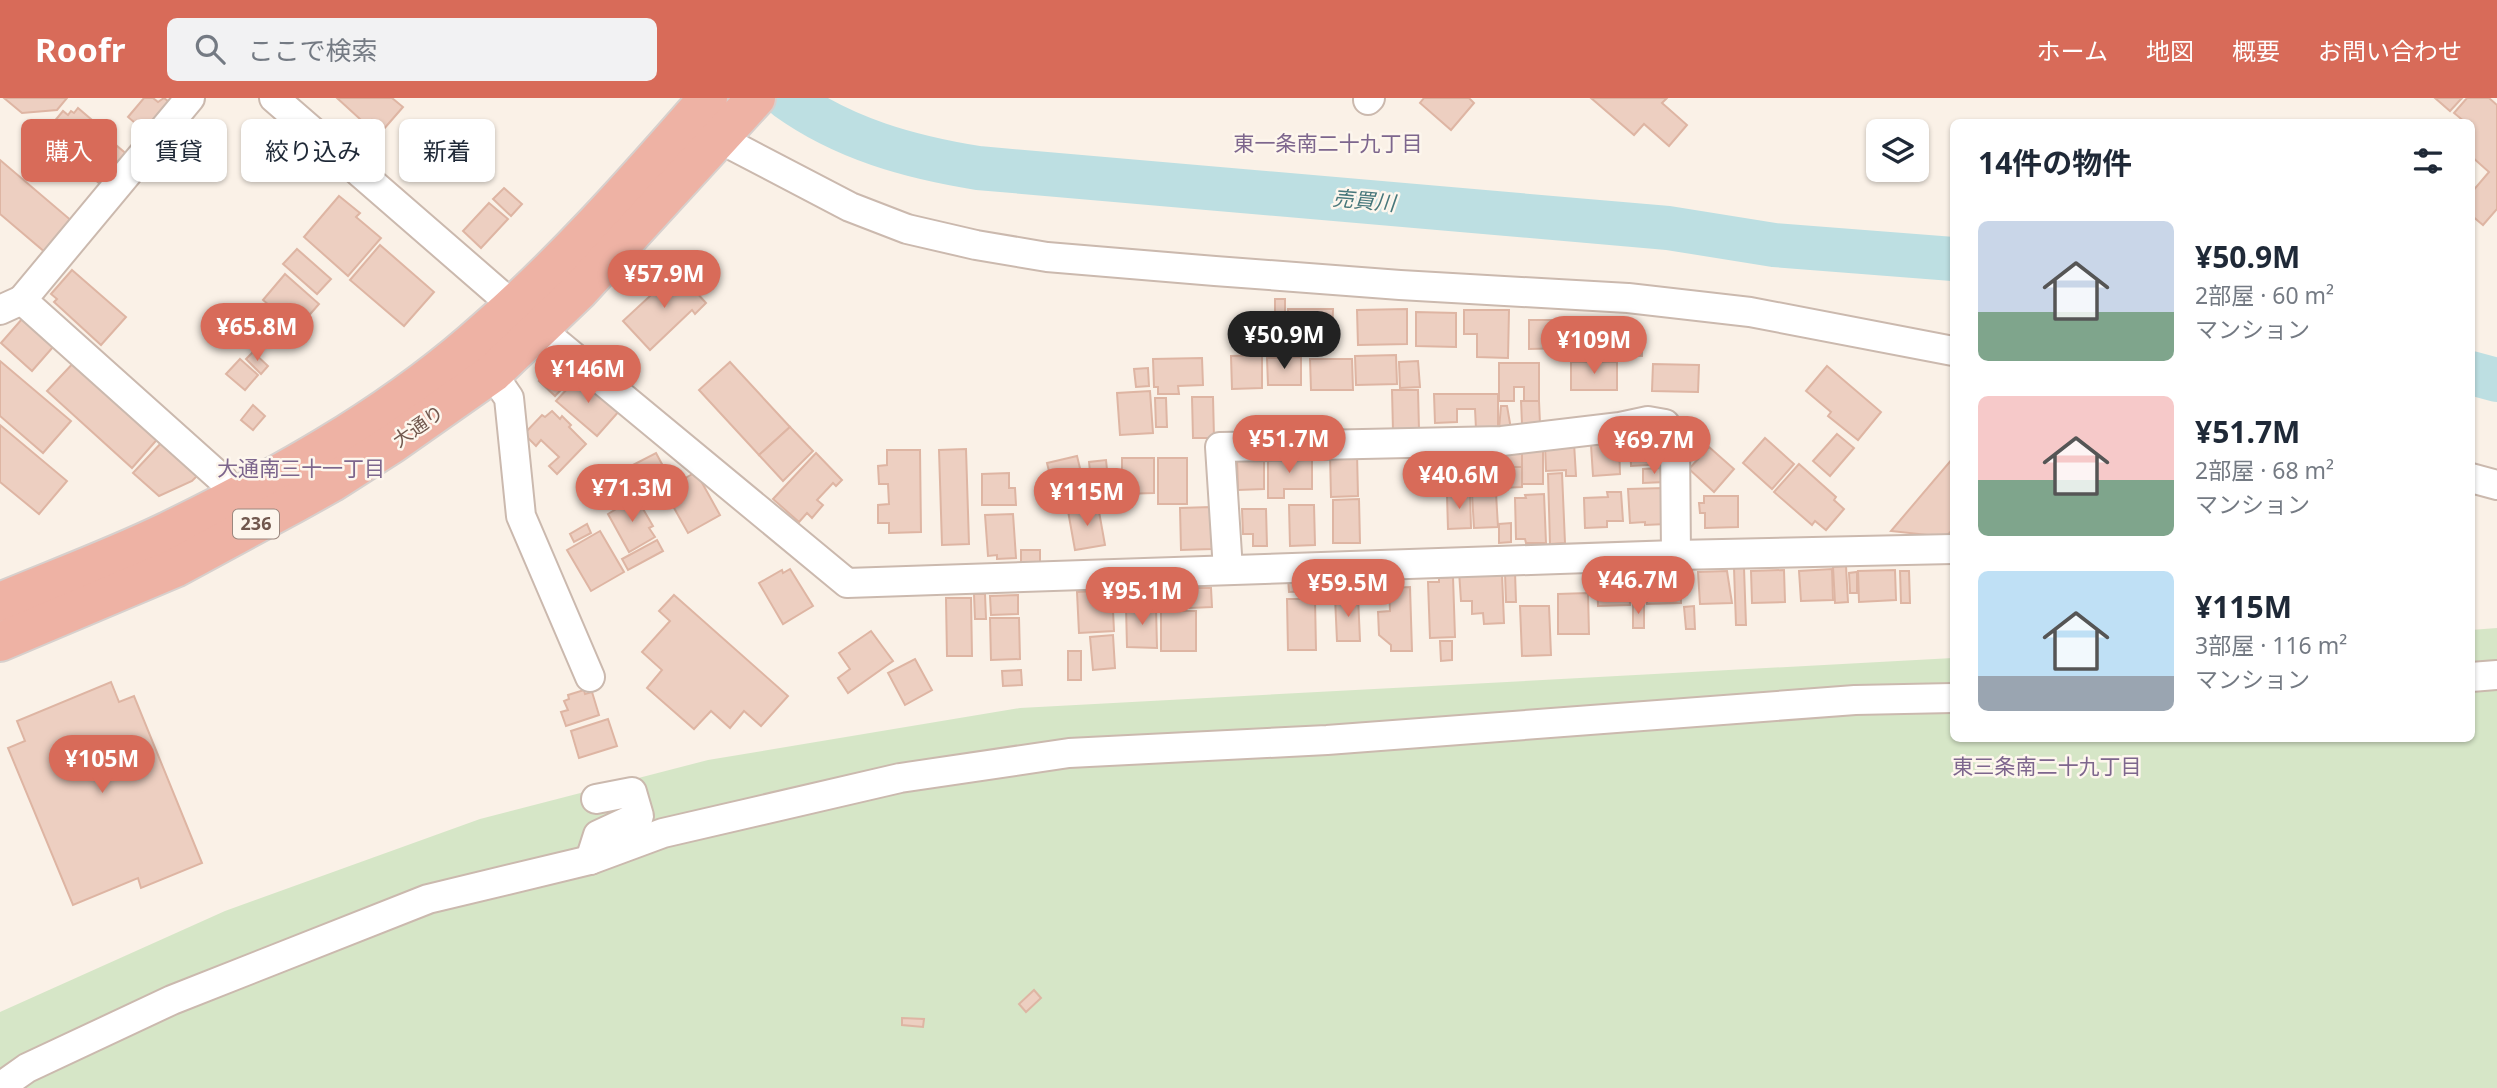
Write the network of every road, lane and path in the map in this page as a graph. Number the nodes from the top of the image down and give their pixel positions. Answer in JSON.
{"nodes":[{"id":1,"x":190,"y":98,"type":"edge"},
{"id":2,"x":274,"y":98,"type":"edge"},
{"id":3,"x":730,"y":114,"type":"edge"},
{"id":4,"x":11,"y":305,"type":"edge"},
{"id":5,"x":527,"y":317,"type":"junction"},
{"id":6,"x":1950,"y":350,"type":"edge"},
{"id":7,"x":482,"y":359,"type":"junction"},
{"id":8,"x":2475,"y":479,"type":"edge"},
{"id":9,"x":2497,"y":485,"type":"edge"},
{"id":10,"x":243,"y":511,"type":"junction"},
{"id":11,"x":1950,"y":549,"type":"edge"},
{"id":12,"x":1676,"y":555,"type":"junction"},
{"id":13,"x":1228,"y":570,"type":"junction"},
{"id":14,"x":0,"y":602,"type":"edge"},
{"id":15,"x":0,"y":642,"type":"edge"},
{"id":16,"x":2497,"y":675,"type":"edge"},
{"id":17,"x":590,"y":677,"type":"dead end"},
{"id":18,"x":2475,"y":677,"type":"edge"},
{"id":19,"x":1950,"y":698,"type":"edge"},
{"id":20,"x":596,"y":799,"type":"dead end"},
{"id":21,"x":590,"y":860,"type":"junction"},
{"id":22,"x":0,"y":1087,"type":"edge"}],
"edges":[{"from":1,"to":4,"type":"street"},
{"from":2,"to":5,"type":"street"},
{"from":3,"to":5,"type":"highway","name":"大通り","number":"236"},
{"from":3,"to":6,"type":"street"},
{"from":4,"to":10,"type":"street"},
{"from":5,"to":7,"type":"highway","name":"大通り","number":"236"},
{"from":5,"to":13,"type":"street"},
{"from":7,"to":10,"type":"highway","name":"大通り","number":"236"},
{"from":7,"to":17,"type":"street"},
{"from":8,"to":9,"type":"street"},
{"from":10,"to":14,"type":"highway","name":"大通り","number":"236"},
{"from":10,"to":15,"type":"highway","name":"大通り","number":"236"},
{"from":11,"to":12,"type":"street"},
{"from":12,"to":13,"type":"street"},
{"from":12,"to":13,"type":"street"},
{"from":16,"to":18,"type":"street"},
{"from":19,"to":21,"type":"street"},
{"from":20,"to":21,"type":"street"},
{"from":21,"to":22,"type":"street"}]}
